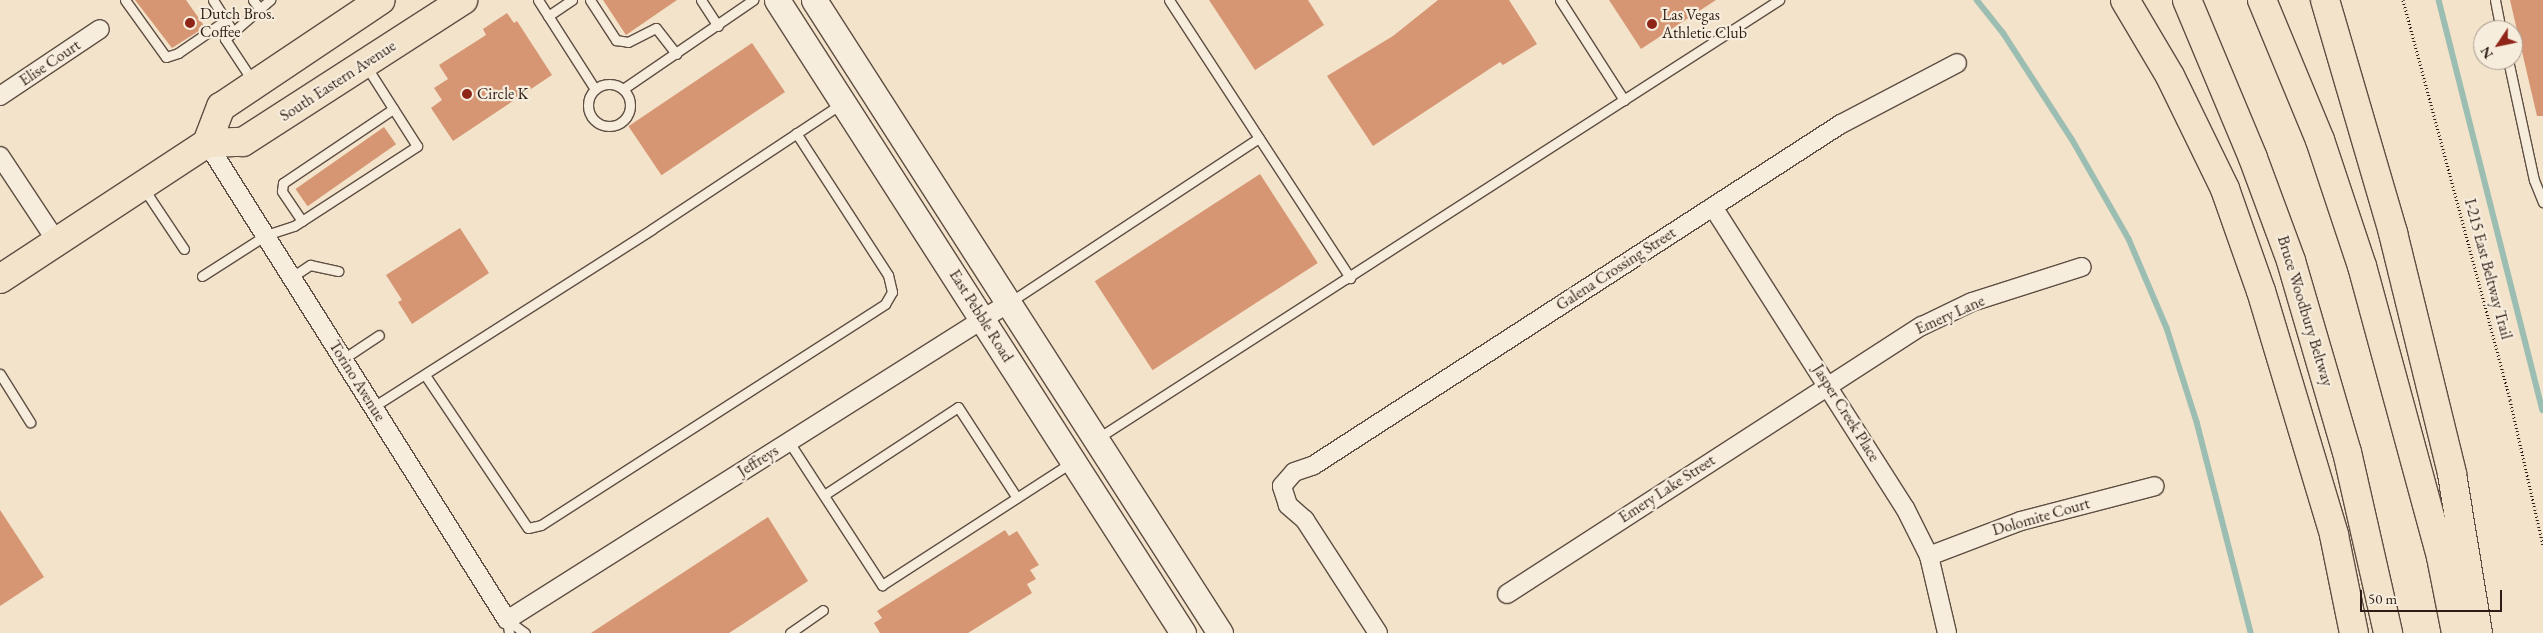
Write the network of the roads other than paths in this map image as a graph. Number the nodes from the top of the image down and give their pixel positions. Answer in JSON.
{"nodes":[{"id":1,"x":125,"y":0,"type":"edge"},
{"id":2,"x":213,"y":0,"type":"edge"},
{"id":3,"x":253,"y":0,"type":"edge"},
{"id":4,"x":270,"y":0,"type":"edge"},
{"id":5,"x":464,"y":0,"type":"edge"},
{"id":6,"x":538,"y":0,"type":"edge"},
{"id":7,"x":572,"y":0,"type":"edge"},
{"id":8,"x":590,"y":0,"type":"edge"},
{"id":9,"x":701,"y":0,"type":"edge"},
{"id":10,"x":754,"y":0,"type":"edge"},
{"id":11,"x":777,"y":0,"type":"edge"},
{"id":12,"x":814,"y":0,"type":"edge"},
{"id":13,"x":1169,"y":0,"type":"edge"},
{"id":14,"x":1560,"y":0,"type":"edge"},
{"id":15,"x":1779,"y":0,"type":"edge"},
{"id":16,"x":2125,"y":0,"type":"edge"},
{"id":17,"x":2188,"y":0,"type":"edge"},
{"id":18,"x":2262,"y":0,"type":"edge"},
{"id":19,"x":2325,"y":0,"type":"edge"},
{"id":20,"x":2495,"y":0,"type":"edge"},
{"id":21,"x":374,"y":2,"type":"edge"},
{"id":22,"x":260,"y":10,"type":"junction"},
{"id":23,"x":548,"y":16,"type":"junction"},
{"id":24,"x":226,"y":20,"type":"junction"},
{"id":25,"x":2499,"y":20,"type":"edge"},
{"id":26,"x":718,"y":26,"type":"junction"},
{"id":27,"x":100,"y":29,"type":"dead end"},
{"id":28,"x":233,"y":32,"type":"junction"},
{"id":29,"x":676,"y":54,"type":"junction"},
{"id":30,"x":1957,"y":63,"type":"dead end"},
{"id":31,"x":365,"y":64,"type":"junction"},
{"id":32,"x":2510,"y":70,"type":"edge"},
{"id":33,"x":256,"y":85,"type":"junction"},
{"id":34,"x":595,"y":89,"type":"junction"},
{"id":35,"x":623,"y":89,"type":"junction"},
{"id":36,"x":0,"y":96,"type":"edge"},
{"id":37,"x":1624,"y":100,"type":"junction"},
{"id":38,"x":843,"y":102,"type":"junction"},
{"id":39,"x":393,"y":109,"type":"junction"},
{"id":40,"x":796,"y":133,"type":"junction"},
{"id":41,"x":1259,"y":138,"type":"junction"},
{"id":42,"x":207,"y":143,"type":"junction"},
{"id":43,"x":0,"y":156,"type":"edge"},
{"id":44,"x":142,"y":186,"type":"junction"},
{"id":45,"x":2543,"y":202,"type":"edge"},
{"id":46,"x":1713,"y":206,"type":"junction"},
{"id":47,"x":302,"y":221,"type":"junction"},
{"id":48,"x":266,"y":235,"type":"junction"},
{"id":49,"x":57,"y":242,"type":"junction"},
{"id":50,"x":184,"y":249,"type":"dead end"},
{"id":51,"x":2082,"y":267,"type":"dead end"},
{"id":52,"x":338,"y":271,"type":"dead end"},
{"id":53,"x":202,"y":276,"type":"dead end"},
{"id":54,"x":292,"y":277,"type":"junction"},
{"id":55,"x":1350,"y":278,"type":"junction"},
{"id":56,"x":0,"y":279,"type":"edge"},
{"id":57,"x":1010,"y":302,"type":"junction"},
{"id":58,"x":983,"y":317,"type":"junction"},
{"id":59,"x":379,"y":336,"type":"dead end"},
{"id":60,"x":343,"y":359,"type":"junction"},
{"id":61,"x":0,"y":374,"type":"edge"},
{"id":62,"x":425,"y":375,"type":"junction"},
{"id":63,"x":1828,"y":384,"type":"junction"},
{"id":64,"x":373,"y":407,"type":"junction"},
{"id":65,"x":30,"y":422,"type":"dead end"},
{"id":66,"x":1097,"y":438,"type":"junction"},
{"id":67,"x":789,"y":442,"type":"junction"},
{"id":68,"x":1073,"y":462,"type":"junction"},
{"id":69,"x":2155,"y":486,"type":"dead end"},
{"id":70,"x":824,"y":495,"type":"junction"},
{"id":71,"x":1017,"y":498,"type":"junction"},
{"id":72,"x":1929,"y":556,"type":"junction"},
{"id":73,"x":1507,"y":594,"type":"dead end"},
{"id":74,"x":823,"y":610,"type":"dead end"},
{"id":75,"x":508,"y":627,"type":"edge"},
{"id":76,"x":525,"y":633,"type":"edge"},
{"id":77,"x":790,"y":633,"type":"edge"},
{"id":78,"x":1183,"y":633,"type":"edge"},
{"id":79,"x":1220,"y":633,"type":"edge"},
{"id":80,"x":1378,"y":633,"type":"edge"},
{"id":81,"x":1946,"y":633,"type":"edge"},
{"id":82,"x":2354,"y":633,"type":"edge"},
{"id":83,"x":2388,"y":633,"type":"edge"},
{"id":84,"x":2456,"y":633,"type":"edge"},
{"id":85,"x":2478,"y":633,"type":"edge"}],
"edges":[{"from":1,"to":24,"type":"lane"},
{"from":2,"to":24,"type":"lane"},
{"from":3,"to":22,"type":"lane"},
{"from":4,"to":22,"type":"lane"},
{"from":5,"to":31,"type":"main road","name":"South Eastern Avenue"},
{"from":6,"to":23,"type":"lane"},
{"from":7,"to":23,"type":"lane"},
{"from":8,"to":29,"type":"lane"},
{"from":9,"to":26,"type":"lane"},
{"from":10,"to":26,"type":"lane"},
{"from":11,"to":38,"type":"main road","name":"East Pebble Road"},
{"from":12,"to":57,"type":"main road","name":"East Pebble Road"},
{"from":13,"to":41,"type":"lane"},
{"from":14,"to":37,"type":"lane"},
{"from":15,"to":37,"type":"lane"},
{"from":16,"to":82,"type":"main road"},
{"from":17,"to":83,"type":"main road","name":"Bruce Woodbury Beltway"},
{"from":18,"to":84,"type":"main road"},
{"from":19,"to":85,"type":"main road"},
{"from":20,"to":25,"type":"lane"},
{"from":21,"to":33,"type":"main road"},
{"from":22,"to":28,"type":"lane"},
{"from":23,"to":34,"type":"lane"},
{"from":24,"to":28,"type":"lane"},
{"from":26,"to":29,"type":"lane"},
{"from":27,"to":36,"type":"street","name":"Elise Court"},
{"from":28,"to":33,"type":"lane"},
{"from":29,"to":35,"type":"lane"},
{"from":30,"to":46,"type":"street","name":"Galena Crossing Street"},
{"from":31,"to":39,"type":"lane"},
{"from":31,"to":42,"type":"main road","name":"South Eastern Avenue"},
{"from":32,"to":45,"type":"lane"},
{"from":33,"to":42,"type":"main road"},
{"from":34,"to":35,"type":"lane"},
{"from":34,"to":35,"type":"lane"},
{"from":37,"to":55,"type":"lane"},
{"from":38,"to":40,"type":"lane"},
{"from":38,"to":58,"type":"main road","name":"East Pebble Road"},
{"from":39,"to":47,"type":"lane"},
{"from":39,"to":47,"type":"lane"},
{"from":40,"to":62,"type":"lane"},
{"from":40,"to":62,"type":"lane"},
{"from":41,"to":55,"type":"lane"},
{"from":41,"to":57,"type":"lane"},
{"from":42,"to":44,"type":"main road"},
{"from":42,"to":48,"type":"street","name":"Torino Avenue"},
{"from":43,"to":49,"type":"street"},
{"from":44,"to":49,"type":"main road"},
{"from":44,"to":50,"type":"lane"},
{"from":46,"to":63,"type":"street","name":"Jasper Creek Place"},
{"from":46,"to":80,"type":"street","name":"Galena Crossing Street"},
{"from":47,"to":48,"type":"lane"},
{"from":48,"to":53,"type":"lane"},
{"from":48,"to":54,"type":"street","name":"Torino Avenue"},
{"from":49,"to":56,"type":"main road"},
{"from":51,"to":63,"type":"street","name":"Emery Lane"},
{"from":52,"to":54,"type":"lane"},
{"from":54,"to":60,"type":"street","name":"Torino Avenue"},
{"from":55,"to":66,"type":"lane"},
{"from":57,"to":58,"type":"street","name":"Jeffreys"},
{"from":57,"to":66,"type":"main road","name":"East Pebble Road"},
{"from":58,"to":67,"type":"street","name":"Jeffreys"},
{"from":58,"to":68,"type":"main road","name":"East Pebble Road"},
{"from":59,"to":60,"type":"lane"},
{"from":60,"to":64,"type":"street","name":"Torino Avenue"},
{"from":61,"to":65,"type":"lane"},
{"from":62,"to":64,"type":"lane"},
{"from":63,"to":72,"type":"street","name":"Jasper Creek Place"},
{"from":63,"to":73,"type":"street","name":"Emery Lake Street"},
{"from":64,"to":75,"type":"street","name":"Torino Avenue"},
{"from":66,"to":79,"type":"main road","name":"East Pebble Road"},
{"from":67,"to":70,"type":"lane"},
{"from":67,"to":75,"type":"street","name":"Jeffreys"},
{"from":68,"to":71,"type":"lane"},
{"from":68,"to":78,"type":"main road","name":"East Pebble Road"},
{"from":69,"to":72,"type":"street","name":"Dolomite Court"},
{"from":70,"to":71,"type":"lane"},
{"from":70,"to":71,"type":"lane"},
{"from":72,"to":81,"type":"street","name":"Jasper Creek Place"},
{"from":74,"to":77,"type":"lane"},
{"from":75,"to":76,"type":"lane"}]}
